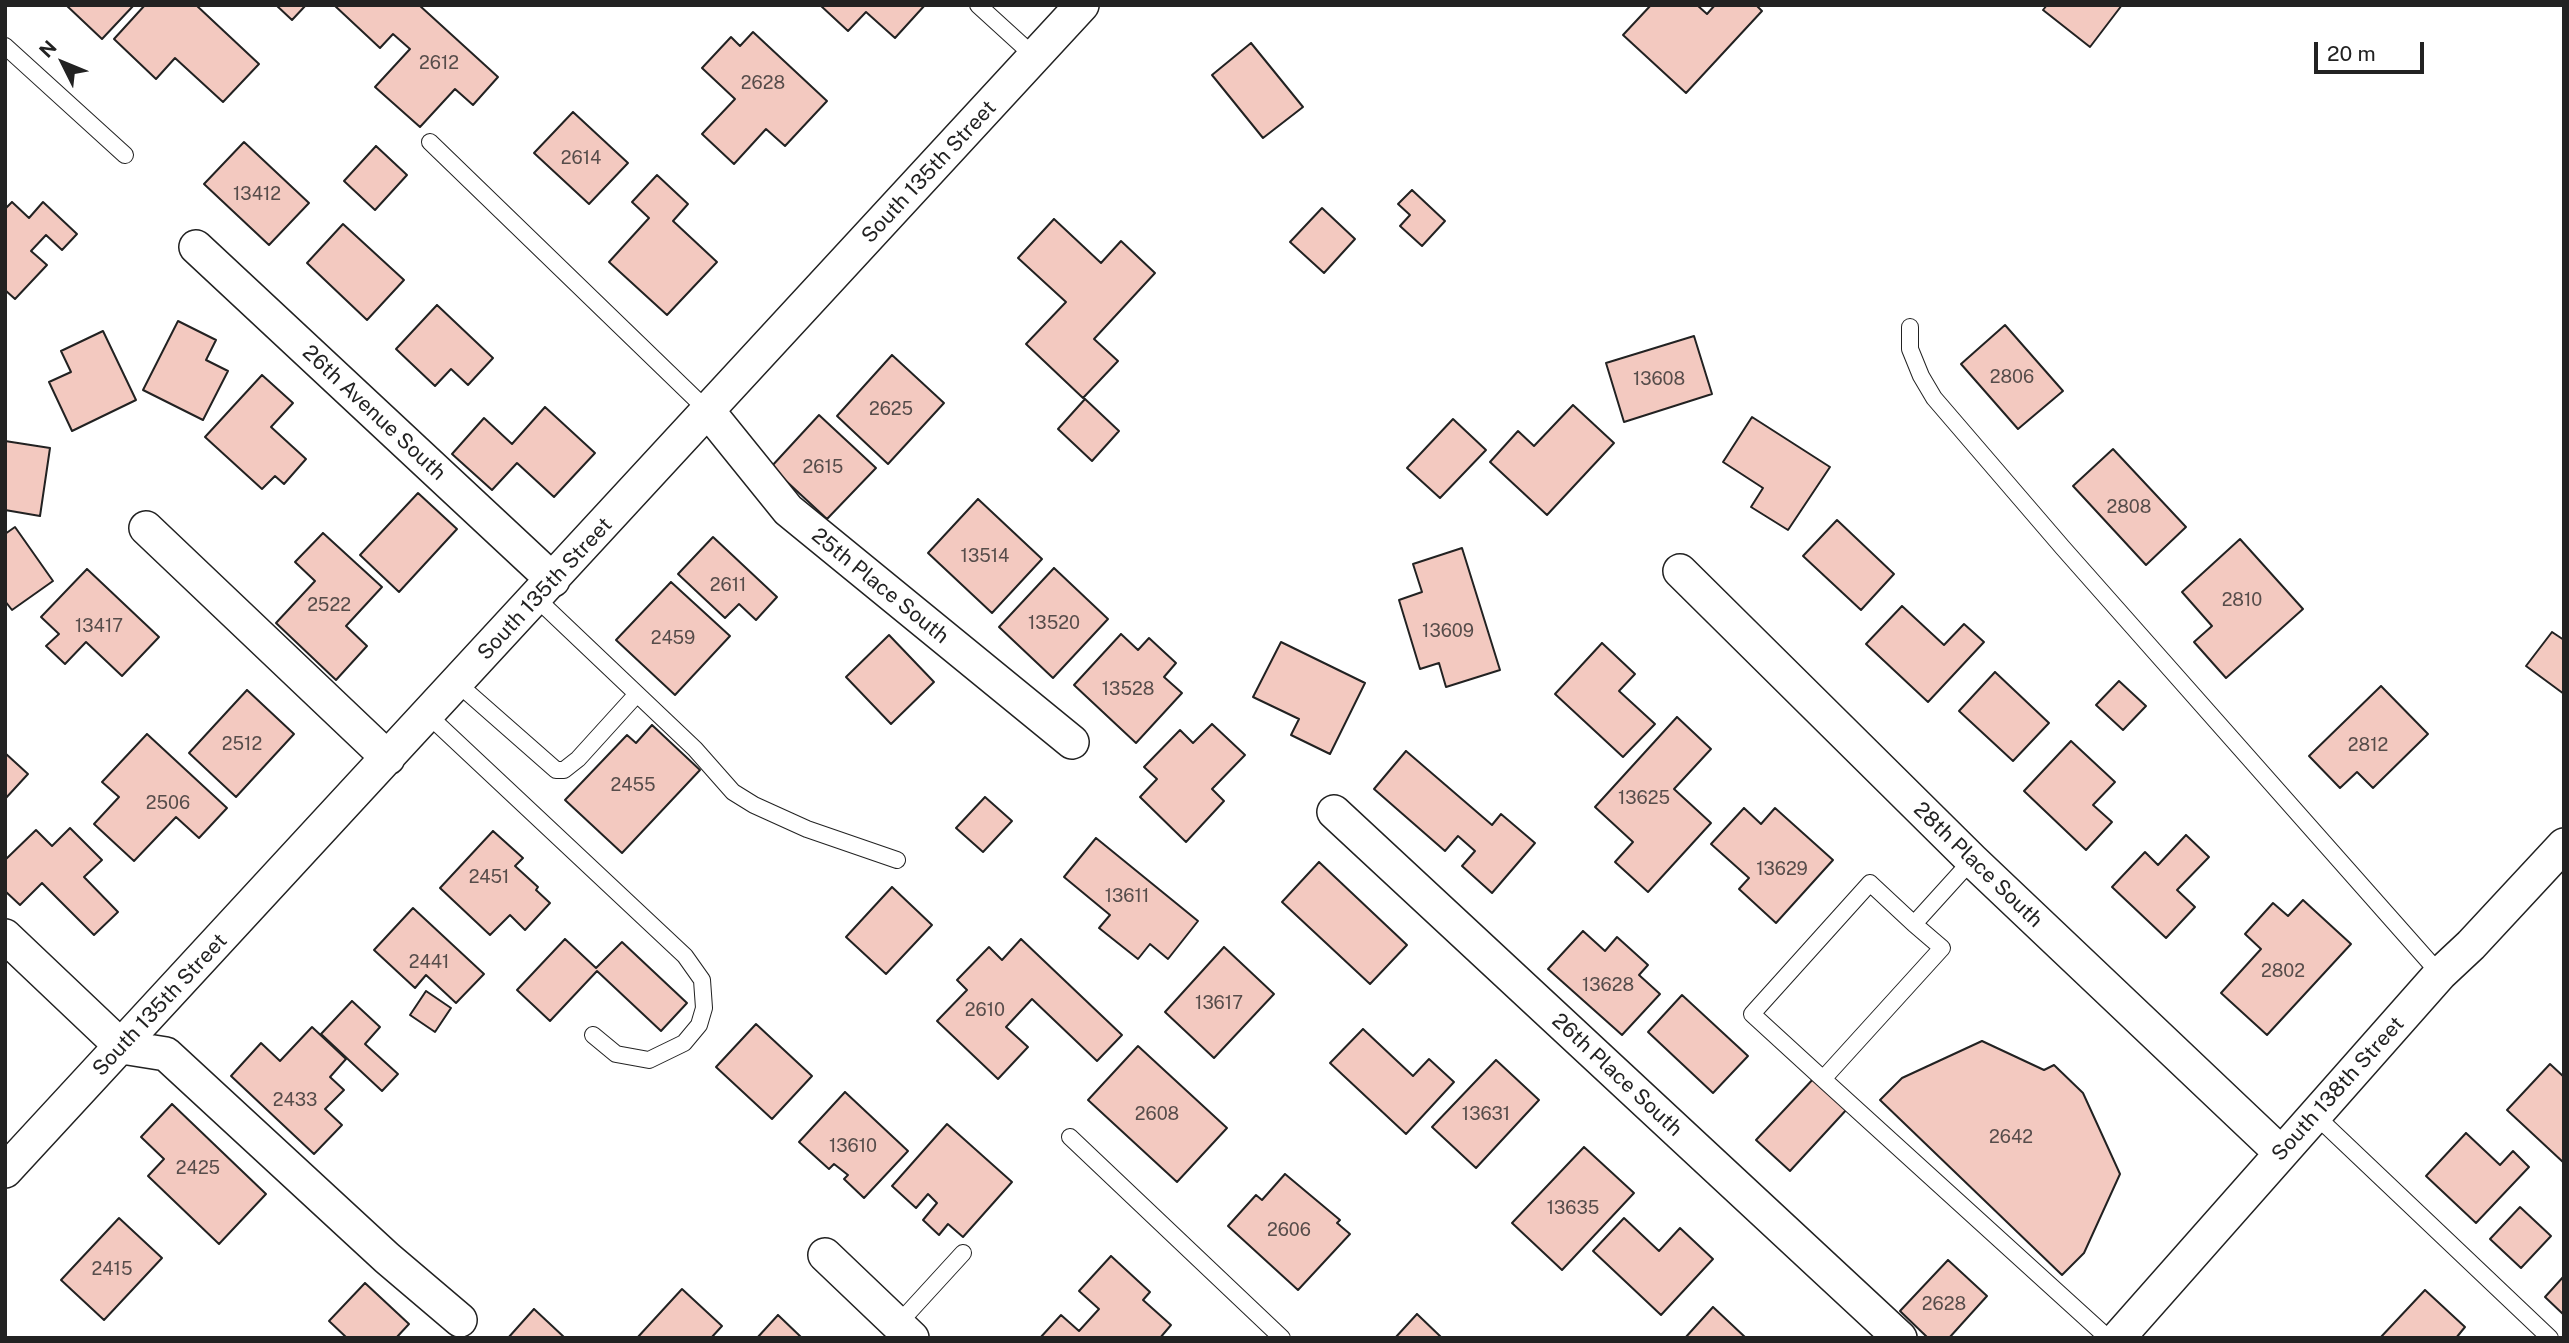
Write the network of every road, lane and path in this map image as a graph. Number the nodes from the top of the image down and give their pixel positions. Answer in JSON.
{"nodes":[{"id":1,"x":978,"y":5,"type":"edge"},
{"id":2,"x":1082,"y":5,"type":"edge"},
{"id":3,"x":5,"y":46,"type":"edge"},
{"id":4,"x":1035,"y":57,"type":"junction"},
{"id":5,"x":430,"y":142,"type":"dead end"},
{"id":6,"x":125,"y":155,"type":"dead end"},
{"id":7,"x":196,"y":247,"type":"dead end"},
{"id":8,"x":1910,"y":327,"type":"dead end"},
{"id":9,"x":708,"y":411,"type":"junction"},
{"id":10,"x":146,"y":528,"type":"dead end"},
{"id":11,"x":1680,"y":571,"type":"dead end"},
{"id":12,"x":544,"y":589,"type":"junction"},
{"id":13,"x":457,"y":683,"type":"junction"},
{"id":14,"x":637,"y":694,"type":"junction"},
{"id":15,"x":428,"y":715,"type":"junction"},
{"id":16,"x":1072,"y":742,"type":"dead end"},
{"id":17,"x":388,"y":758,"type":"junction"},
{"id":18,"x":1334,"y":812,"type":"dead end"},
{"id":19,"x":2564,"y":845,"type":"edge"},
{"id":20,"x":897,"y":860,"type":"dead end"},
{"id":21,"x":1972,"y":860,"type":"junction"},
{"id":22,"x":1914,"y":924,"type":"junction"},
{"id":23,"x":5,"y":936,"type":"edge"},
{"id":24,"x":2440,"y":974,"type":"junction"},
{"id":25,"x":593,"y":1035,"type":"dead end"},
{"id":26,"x":122,"y":1047,"type":"junction"},
{"id":27,"x":1823,"y":1079,"type":"junction"},
{"id":28,"x":2315,"y":1115,"type":"junction"},
{"id":29,"x":1070,"y":1137,"type":"dead end"},
{"id":30,"x":2281,"y":1153,"type":"junction"},
{"id":31,"x":5,"y":1171,"type":"edge"},
{"id":32,"x":963,"y":1253,"type":"dead end"},
{"id":33,"x":825,"y":1255,"type":"dead end"},
{"id":34,"x":460,"y":1320,"type":"dead end"},
{"id":35,"x":905,"y":1331,"type":"edge"},
{"id":36,"x":1282,"y":1338,"type":"edge"},
{"id":37,"x":1899,"y":1338,"type":"edge"},
{"id":38,"x":2108,"y":1338,"type":"edge"},
{"id":39,"x":2118,"y":1338,"type":"edge"},
{"id":40,"x":2550,"y":1338,"type":"edge"}],
"edges":[{"from":1,"to":4,"type":"lane"},
{"from":2,"to":4,"type":"street","name":"South 135th Street"},
{"from":3,"to":6,"type":"lane"},
{"from":4,"to":9,"type":"street","name":"South 135th Street"},
{"from":5,"to":9,"type":"lane"},
{"from":7,"to":12,"type":"street","name":"26th Avenue South"},
{"from":8,"to":24,"type":"lane"},
{"from":9,"to":12,"type":"street","name":"South 135th Street"},
{"from":9,"to":16,"type":"street","name":"25th Place South"},
{"from":10,"to":17,"type":"street"},
{"from":11,"to":21,"type":"street","name":"28th Place South"},
{"from":12,"to":13,"type":"street","name":"South 135th Street"},
{"from":12,"to":14,"type":"lane"},
{"from":13,"to":14,"type":"lane"},
{"from":13,"to":15,"type":"street","name":"South 135th Street"},
{"from":14,"to":20,"type":"lane"},
{"from":15,"to":17,"type":"street","name":"South 135th Street"},
{"from":15,"to":25,"type":"lane"},
{"from":17,"to":26,"type":"street","name":"South 135th Street"},
{"from":18,"to":37,"type":"street","name":"26th Place South"},
{"from":19,"to":24,"type":"street","name":"South 138th Street"},
{"from":21,"to":22,"type":"lane"},
{"from":21,"to":30,"type":"street","name":"28th Place South"},
{"from":22,"to":27,"type":"lane"},
{"from":22,"to":27,"type":"lane"},
{"from":23,"to":26,"type":"street"},
{"from":24,"to":28,"type":"street","name":"South 138th Street"},
{"from":26,"to":31,"type":"street","name":"South 135th Street"},
{"from":26,"to":34,"type":"street"},
{"from":27,"to":38,"type":"lane"},
{"from":28,"to":30,"type":"street","name":"South 138th Street"},
{"from":28,"to":40,"type":"lane"},
{"from":29,"to":36,"type":"lane"},
{"from":30,"to":39,"type":"street","name":"South 138th Street"},
{"from":32,"to":35,"type":"lane"},
{"from":33,"to":35,"type":"street"}]}
